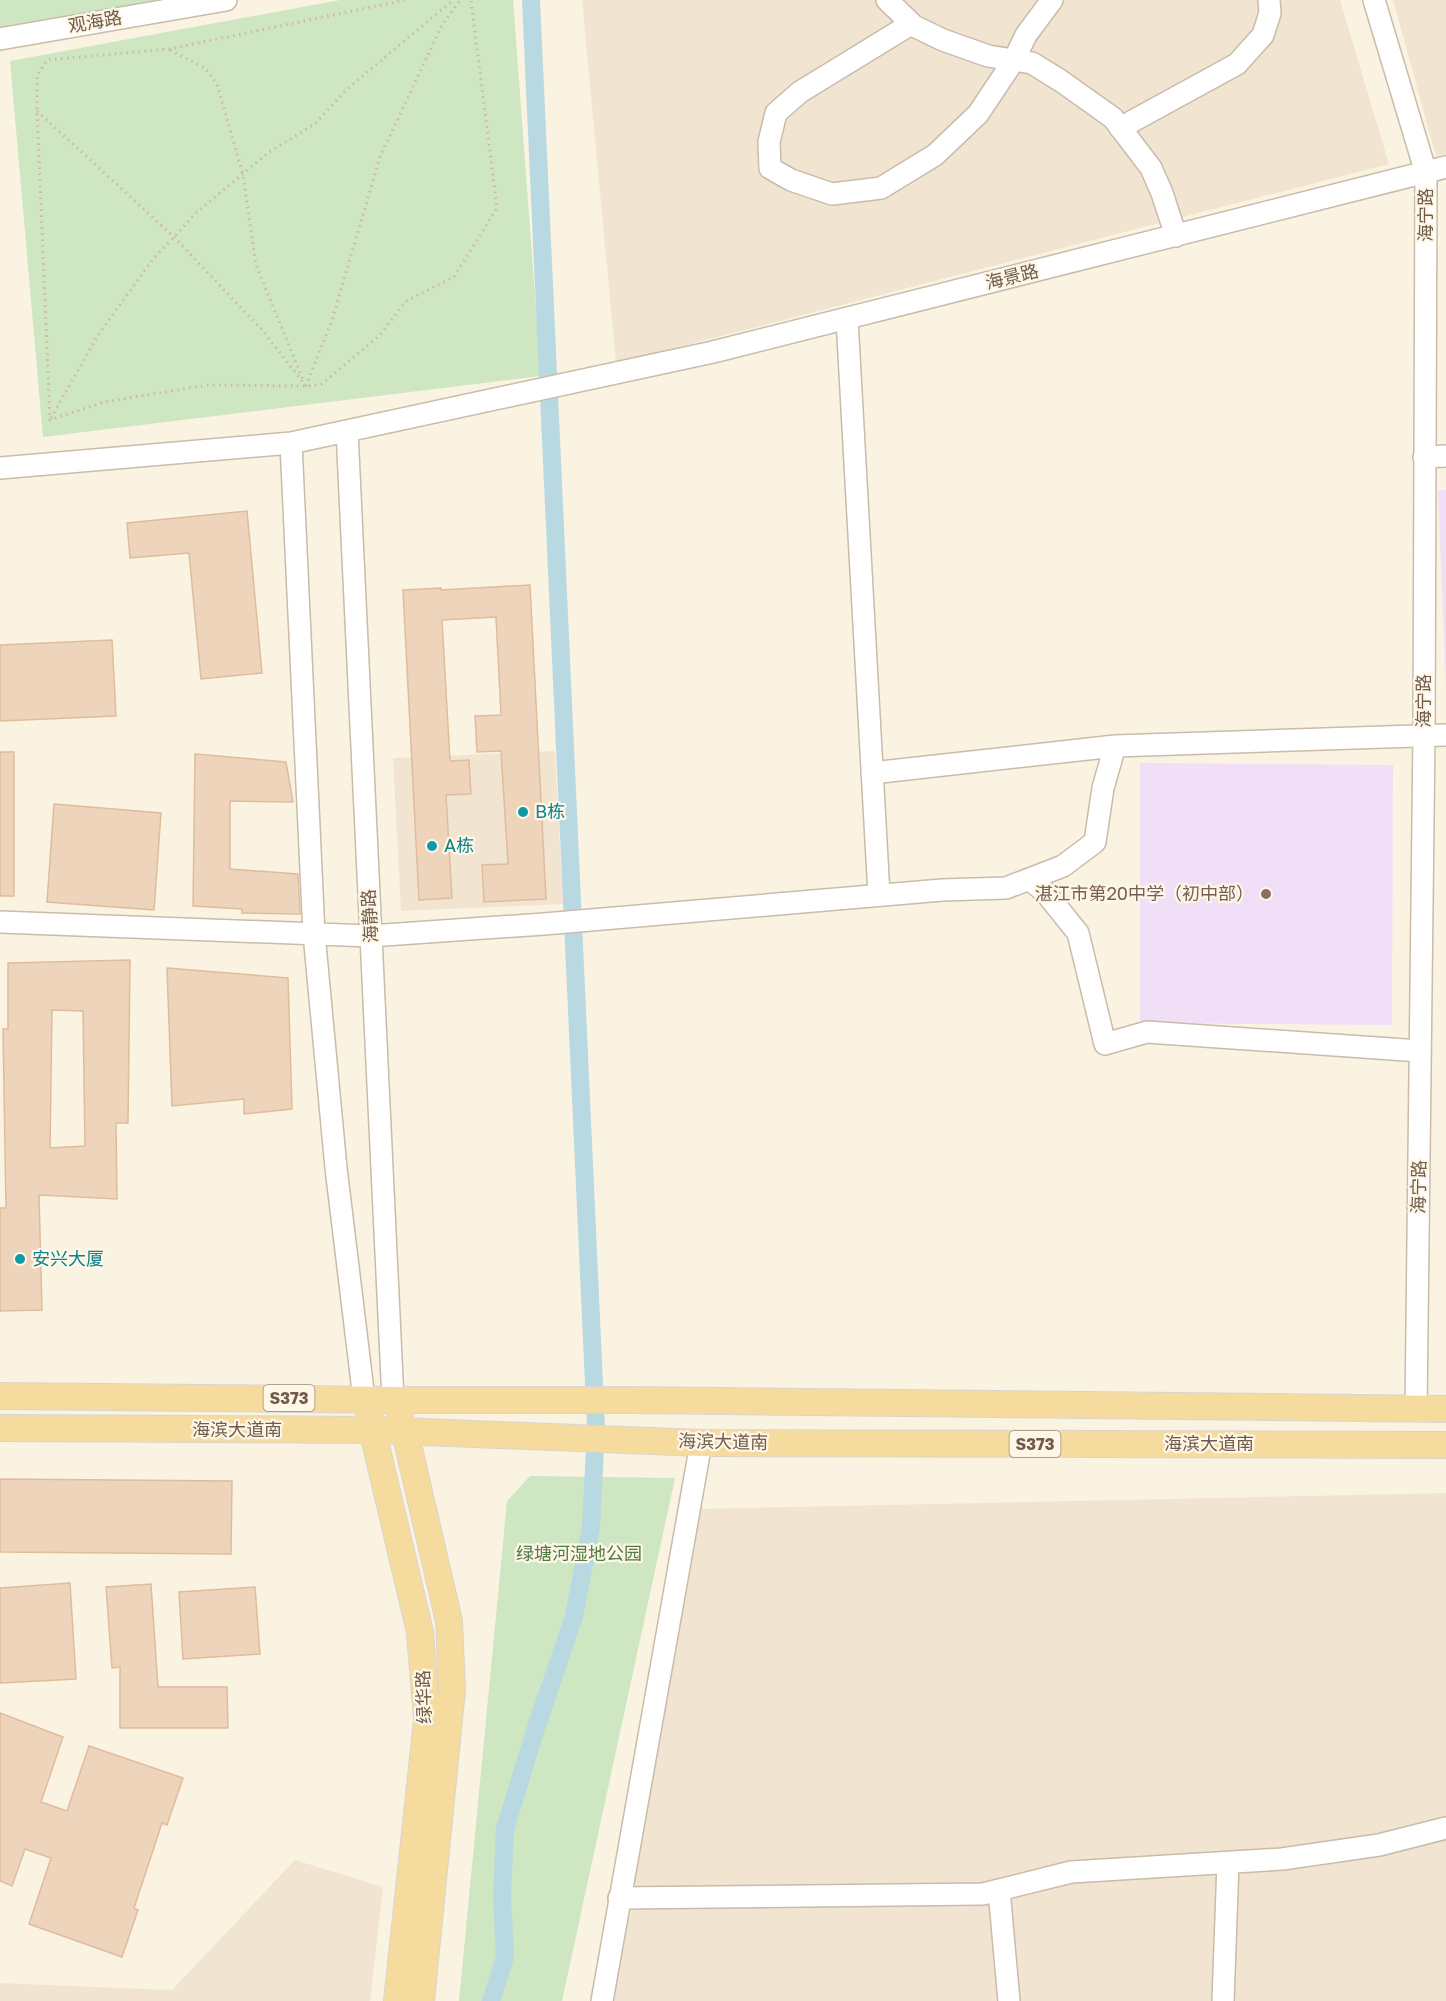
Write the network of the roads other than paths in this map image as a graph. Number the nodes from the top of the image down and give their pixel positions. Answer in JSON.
{"nodes":[{"id":1,"x":226,"y":0,"type":"edge"},
{"id":2,"x":887,"y":0,"type":"edge"},
{"id":3,"x":1052,"y":0,"type":"edge"},
{"id":4,"x":1269,"y":0,"type":"edge"},
{"id":5,"x":1374,"y":0,"type":"edge"},
{"id":6,"x":911,"y":24,"type":"junction"},
{"id":7,"x":0,"y":39,"type":"edge"},
{"id":8,"x":1014,"y":60,"type":"junction"},
{"id":9,"x":1120,"y":128,"type":"junction"},
{"id":10,"x":1436,"y":170,"type":"edge"},
{"id":11,"x":1176,"y":236,"type":"junction"},
{"id":12,"x":847,"y":319,"type":"junction"},
{"id":13,"x":347,"y":431,"type":"junction"},
{"id":14,"x":291,"y":443,"type":"junction"},
{"id":15,"x":1432,"y":457,"type":"edge"},
{"id":16,"x":0,"y":468,"type":"edge"},
{"id":17,"x":1424,"y":735,"type":"junction"},
{"id":18,"x":1446,"y":735,"type":"edge"},
{"id":19,"x":1115,"y":746,"type":"junction"},
{"id":20,"x":872,"y":773,"type":"junction"},
{"id":21,"x":1029,"y":879,"type":"junction"},
{"id":22,"x":879,"y":896,"type":"junction"},
{"id":23,"x":0,"y":922,"type":"edge"},
{"id":24,"x":314,"y":934,"type":"junction"},
{"id":25,"x":370,"y":936,"type":"junction"},
{"id":26,"x":1420,"y":1052,"type":"junction"},
{"id":27,"x":0,"y":1396,"type":"edge"},
{"id":28,"x":364,"y":1399,"type":"junction"},
{"id":29,"x":393,"y":1400,"type":"junction"},
{"id":30,"x":1446,"y":1409,"type":"edge"},
{"id":31,"x":1416,"y":1410,"type":"junction"},
{"id":32,"x":0,"y":1428,"type":"edge"},
{"id":33,"x":374,"y":1430,"type":"junction"},
{"id":34,"x":405,"y":1432,"type":"junction"},
{"id":35,"x":701,"y":1443,"type":"junction"},
{"id":36,"x":1446,"y":1445,"type":"edge"},
{"id":37,"x":1446,"y":1828,"type":"edge"},
{"id":38,"x":1228,"y":1863,"type":"junction"},
{"id":39,"x":999,"y":1890,"type":"junction"},
{"id":40,"x":619,"y":1898,"type":"junction"},
{"id":41,"x":397,"y":2001,"type":"edge"},
{"id":42,"x":421,"y":2001,"type":"edge"},
{"id":43,"x":602,"y":2001,"type":"edge"},
{"id":44,"x":1009,"y":2001,"type":"edge"},
{"id":45,"x":1223,"y":2001,"type":"edge"}],
"edges":[{"from":1,"to":7,"type":"street","name":"观海路"},
{"from":2,"to":6,"type":"street"},
{"from":3,"to":8,"type":"street"},
{"from":4,"to":9,"type":"street"},
{"from":5,"to":10,"type":"street","name":"海宁路"},
{"from":6,"to":8,"type":"street"},
{"from":6,"to":8,"type":"street"},
{"from":8,"to":9,"type":"street"},
{"from":9,"to":11,"type":"street"},
{"from":10,"to":11,"type":"street","name":"海景路"},
{"from":10,"to":15,"type":"street","name":"海宁路"},
{"from":11,"to":12,"type":"street","name":"海景路"},
{"from":12,"to":13,"type":"street","name":"海景路"},
{"from":12,"to":20,"type":"street"},
{"from":13,"to":14,"type":"street","name":"海景路"},
{"from":13,"to":25,"type":"street","name":"海静路"},
{"from":14,"to":16,"type":"street","name":"海景路"},
{"from":14,"to":24,"type":"street"},
{"from":15,"to":17,"type":"street","name":"海宁路"},
{"from":17,"to":18,"type":"street"},
{"from":17,"to":19,"type":"street"},
{"from":17,"to":26,"type":"street","name":"海宁路"},
{"from":19,"to":20,"type":"street"},
{"from":19,"to":21,"type":"street"},
{"from":20,"to":22,"type":"street"},
{"from":21,"to":22,"type":"street"},
{"from":21,"to":26,"type":"street"},
{"from":22,"to":25,"type":"street"},
{"from":23,"to":24,"type":"street"},
{"from":24,"to":25,"type":"street"},
{"from":24,"to":28,"type":"street"},
{"from":25,"to":29,"type":"street","name":"海静路"},
{"from":26,"to":31,"type":"street","name":"海宁路"},
{"from":27,"to":28,"type":"main road","name":"海滨大道南","number":"S373"},
{"from":28,"to":29,"type":"main road","name":"海滨大道南","number":"S373"},
{"from":28,"to":33,"type":"main road","name":"绿华路"},
{"from":29,"to":31,"type":"main road","name":"海滨大道南","number":"S373"},
{"from":29,"to":34,"type":"main road","name":"绿华路"},
{"from":30,"to":31,"type":"main road","name":"海滨大道南","number":"S373"},
{"from":32,"to":33,"type":"main road","name":"海滨大道南","number":"S373"},
{"from":33,"to":34,"type":"main road","name":"海滨大道南","number":"S373"},
{"from":33,"to":41,"type":"main road","name":"绿华路"},
{"from":34,"to":35,"type":"main road","name":"海滨大道南","number":"S373"},
{"from":34,"to":42,"type":"main road","name":"绿华路"},
{"from":35,"to":36,"type":"main road","name":"海滨大道南","number":"S373"},
{"from":35,"to":40,"type":"street"},
{"from":37,"to":38,"type":"street"},
{"from":38,"to":39,"type":"street"},
{"from":38,"to":45,"type":"street"},
{"from":39,"to":40,"type":"street"},
{"from":39,"to":44,"type":"street"},
{"from":40,"to":43,"type":"street"}]}
